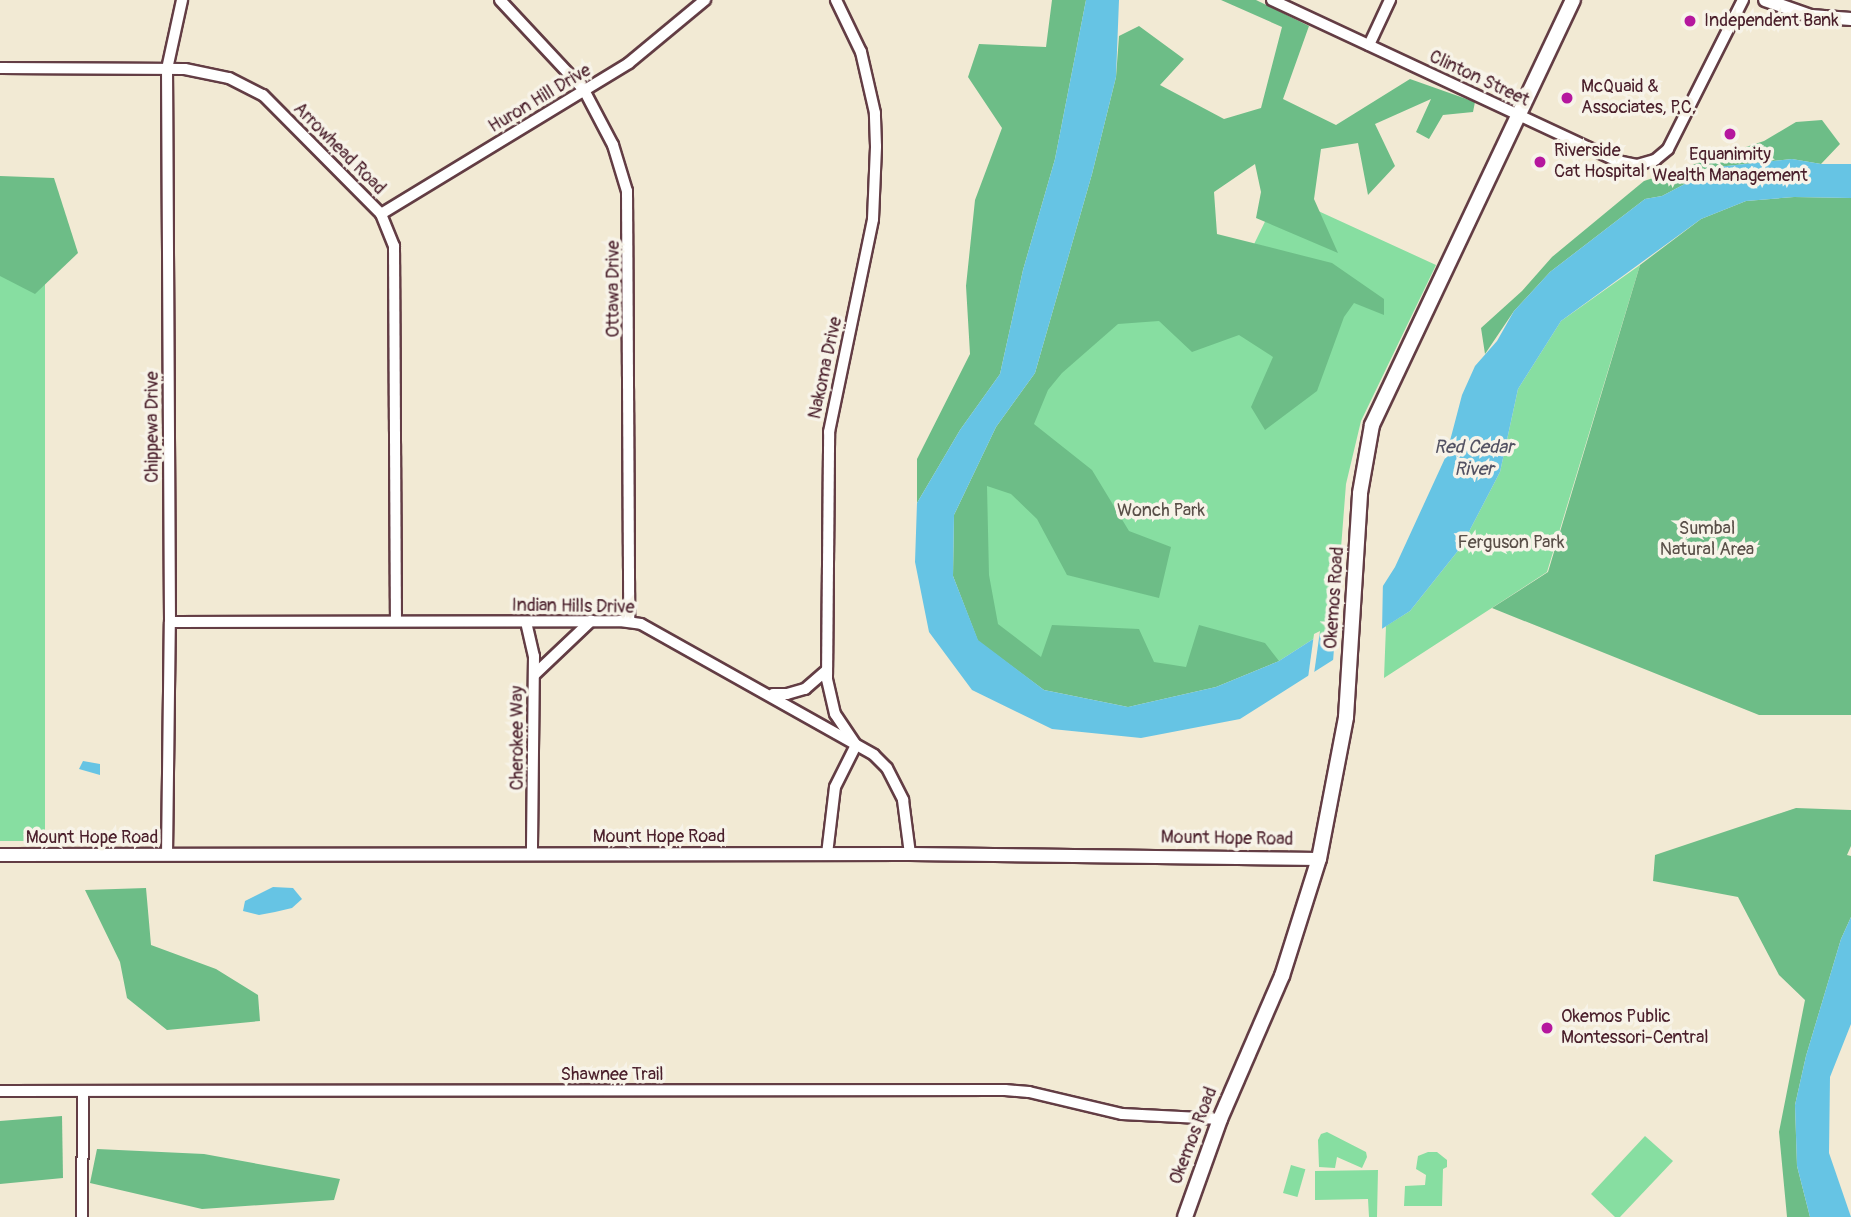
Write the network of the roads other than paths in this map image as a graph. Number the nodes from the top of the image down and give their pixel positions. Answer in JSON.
{"nodes":[{"id":1,"x":181,"y":0,"type":"edge"},
{"id":2,"x":500,"y":0,"type":"edge"},
{"id":3,"x":705,"y":0,"type":"edge"},
{"id":4,"x":836,"y":0,"type":"edge"},
{"id":5,"x":1272,"y":0,"type":"edge"},
{"id":6,"x":1390,"y":0,"type":"edge"},
{"id":7,"x":1573,"y":0,"type":"edge"},
{"id":8,"x":1743,"y":0,"type":"edge"},
{"id":9,"x":1765,"y":0,"type":"edge"},
{"id":10,"x":1848,"y":22,"type":"edge"},
{"id":11,"x":1369,"y":45,"type":"junction"},
{"id":12,"x":0,"y":68,"type":"edge"},
{"id":13,"x":167,"y":69,"type":"junction"},
{"id":14,"x":584,"y":90,"type":"junction"},
{"id":15,"x":1518,"y":114,"type":"junction"},
{"id":16,"x":381,"y":214,"type":"junction"},
{"id":17,"x":396,"y":621,"type":"junction"},
{"id":18,"x":591,"y":621,"type":"junction"},
{"id":19,"x":629,"y":621,"type":"junction"},
{"id":20,"x":170,"y":622,"type":"junction"},
{"id":21,"x":526,"y":622,"type":"junction"},
{"id":22,"x":827,"y":670,"type":"junction"},
{"id":23,"x":534,"y":675,"type":"junction"},
{"id":24,"x":769,"y":693,"type":"junction"},
{"id":25,"x":856,"y":744,"type":"junction"},
{"id":26,"x":827,"y":854,"type":"junction"},
{"id":27,"x":910,"y":854,"type":"junction"},
{"id":28,"x":0,"y":855,"type":"edge"},
{"id":29,"x":167,"y":855,"type":"junction"},
{"id":30,"x":533,"y":855,"type":"junction"},
{"id":31,"x":1319,"y":859,"type":"junction"},
{"id":32,"x":0,"y":1091,"type":"edge"},
{"id":33,"x":83,"y":1092,"type":"junction"},
{"id":34,"x":1220,"y":1119,"type":"junction"},
{"id":35,"x":82,"y":1217,"type":"edge"},
{"id":36,"x":1185,"y":1217,"type":"edge"}],
"edges":[{"from":1,"to":13,"type":"street","name":"Chippewa Drive"},
{"from":2,"to":14,"type":"street","name":"Ottawa Drive"},
{"from":3,"to":14,"type":"street","name":"Huron Hill Drive"},
{"from":4,"to":22,"type":"street","name":"Nakoma Drive"},
{"from":5,"to":11,"type":"street","name":"Clinton Street"},
{"from":6,"to":11,"type":"street"},
{"from":7,"to":15,"type":"main road","name":"Okemos Road"},
{"from":8,"to":15,"type":"street","name":"Clinton Street"},
{"from":9,"to":10,"type":"street"},
{"from":11,"to":15,"type":"street","name":"Clinton Street"},
{"from":12,"to":13,"type":"street","name":"Arrowhead Road"},
{"from":13,"to":16,"type":"street","name":"Arrowhead Road"},
{"from":13,"to":20,"type":"street","name":"Chippewa Drive"},
{"from":14,"to":16,"type":"street","name":"Huron Hill Drive"},
{"from":14,"to":19,"type":"street","name":"Ottawa Drive"},
{"from":15,"to":31,"type":"main road","name":"Okemos Road"},
{"from":16,"to":17,"type":"street","name":"Arrowhead Road"},
{"from":17,"to":20,"type":"street","name":"Indian Hills Drive"},
{"from":17,"to":21,"type":"street","name":"Indian Hills Drive"},
{"from":18,"to":19,"type":"street","name":"Indian Hills Drive"},
{"from":18,"to":21,"type":"street","name":"Indian Hills Drive"},
{"from":18,"to":23,"type":"street"},
{"from":19,"to":24,"type":"street","name":"Indian Hills Drive"},
{"from":20,"to":29,"type":"street","name":"Chippewa Drive"},
{"from":21,"to":23,"type":"street","name":"Cherokee Way"},
{"from":22,"to":24,"type":"street"},
{"from":22,"to":25,"type":"street","name":"Nakoma Drive"},
{"from":23,"to":30,"type":"street","name":"Cherokee Way"},
{"from":24,"to":25,"type":"street","name":"Indian Hills Drive"},
{"from":25,"to":26,"type":"street"},
{"from":25,"to":27,"type":"street","name":"Indian Hills Drive"},
{"from":26,"to":27,"type":"street","name":"Mount Hope Road"},
{"from":26,"to":30,"type":"street","name":"Mount Hope Road"},
{"from":27,"to":31,"type":"street","name":"Mount Hope Road"},
{"from":28,"to":29,"type":"street","name":"Mount Hope Road"},
{"from":29,"to":30,"type":"street","name":"Mount Hope Road"},
{"from":31,"to":34,"type":"main road","name":"Okemos Road"},
{"from":32,"to":33,"type":"street","name":"Shawnee Trail"},
{"from":33,"to":34,"type":"street","name":"Shawnee Trail"},
{"from":33,"to":35,"type":"street"},
{"from":34,"to":36,"type":"main road","name":"Okemos Road"}]}
